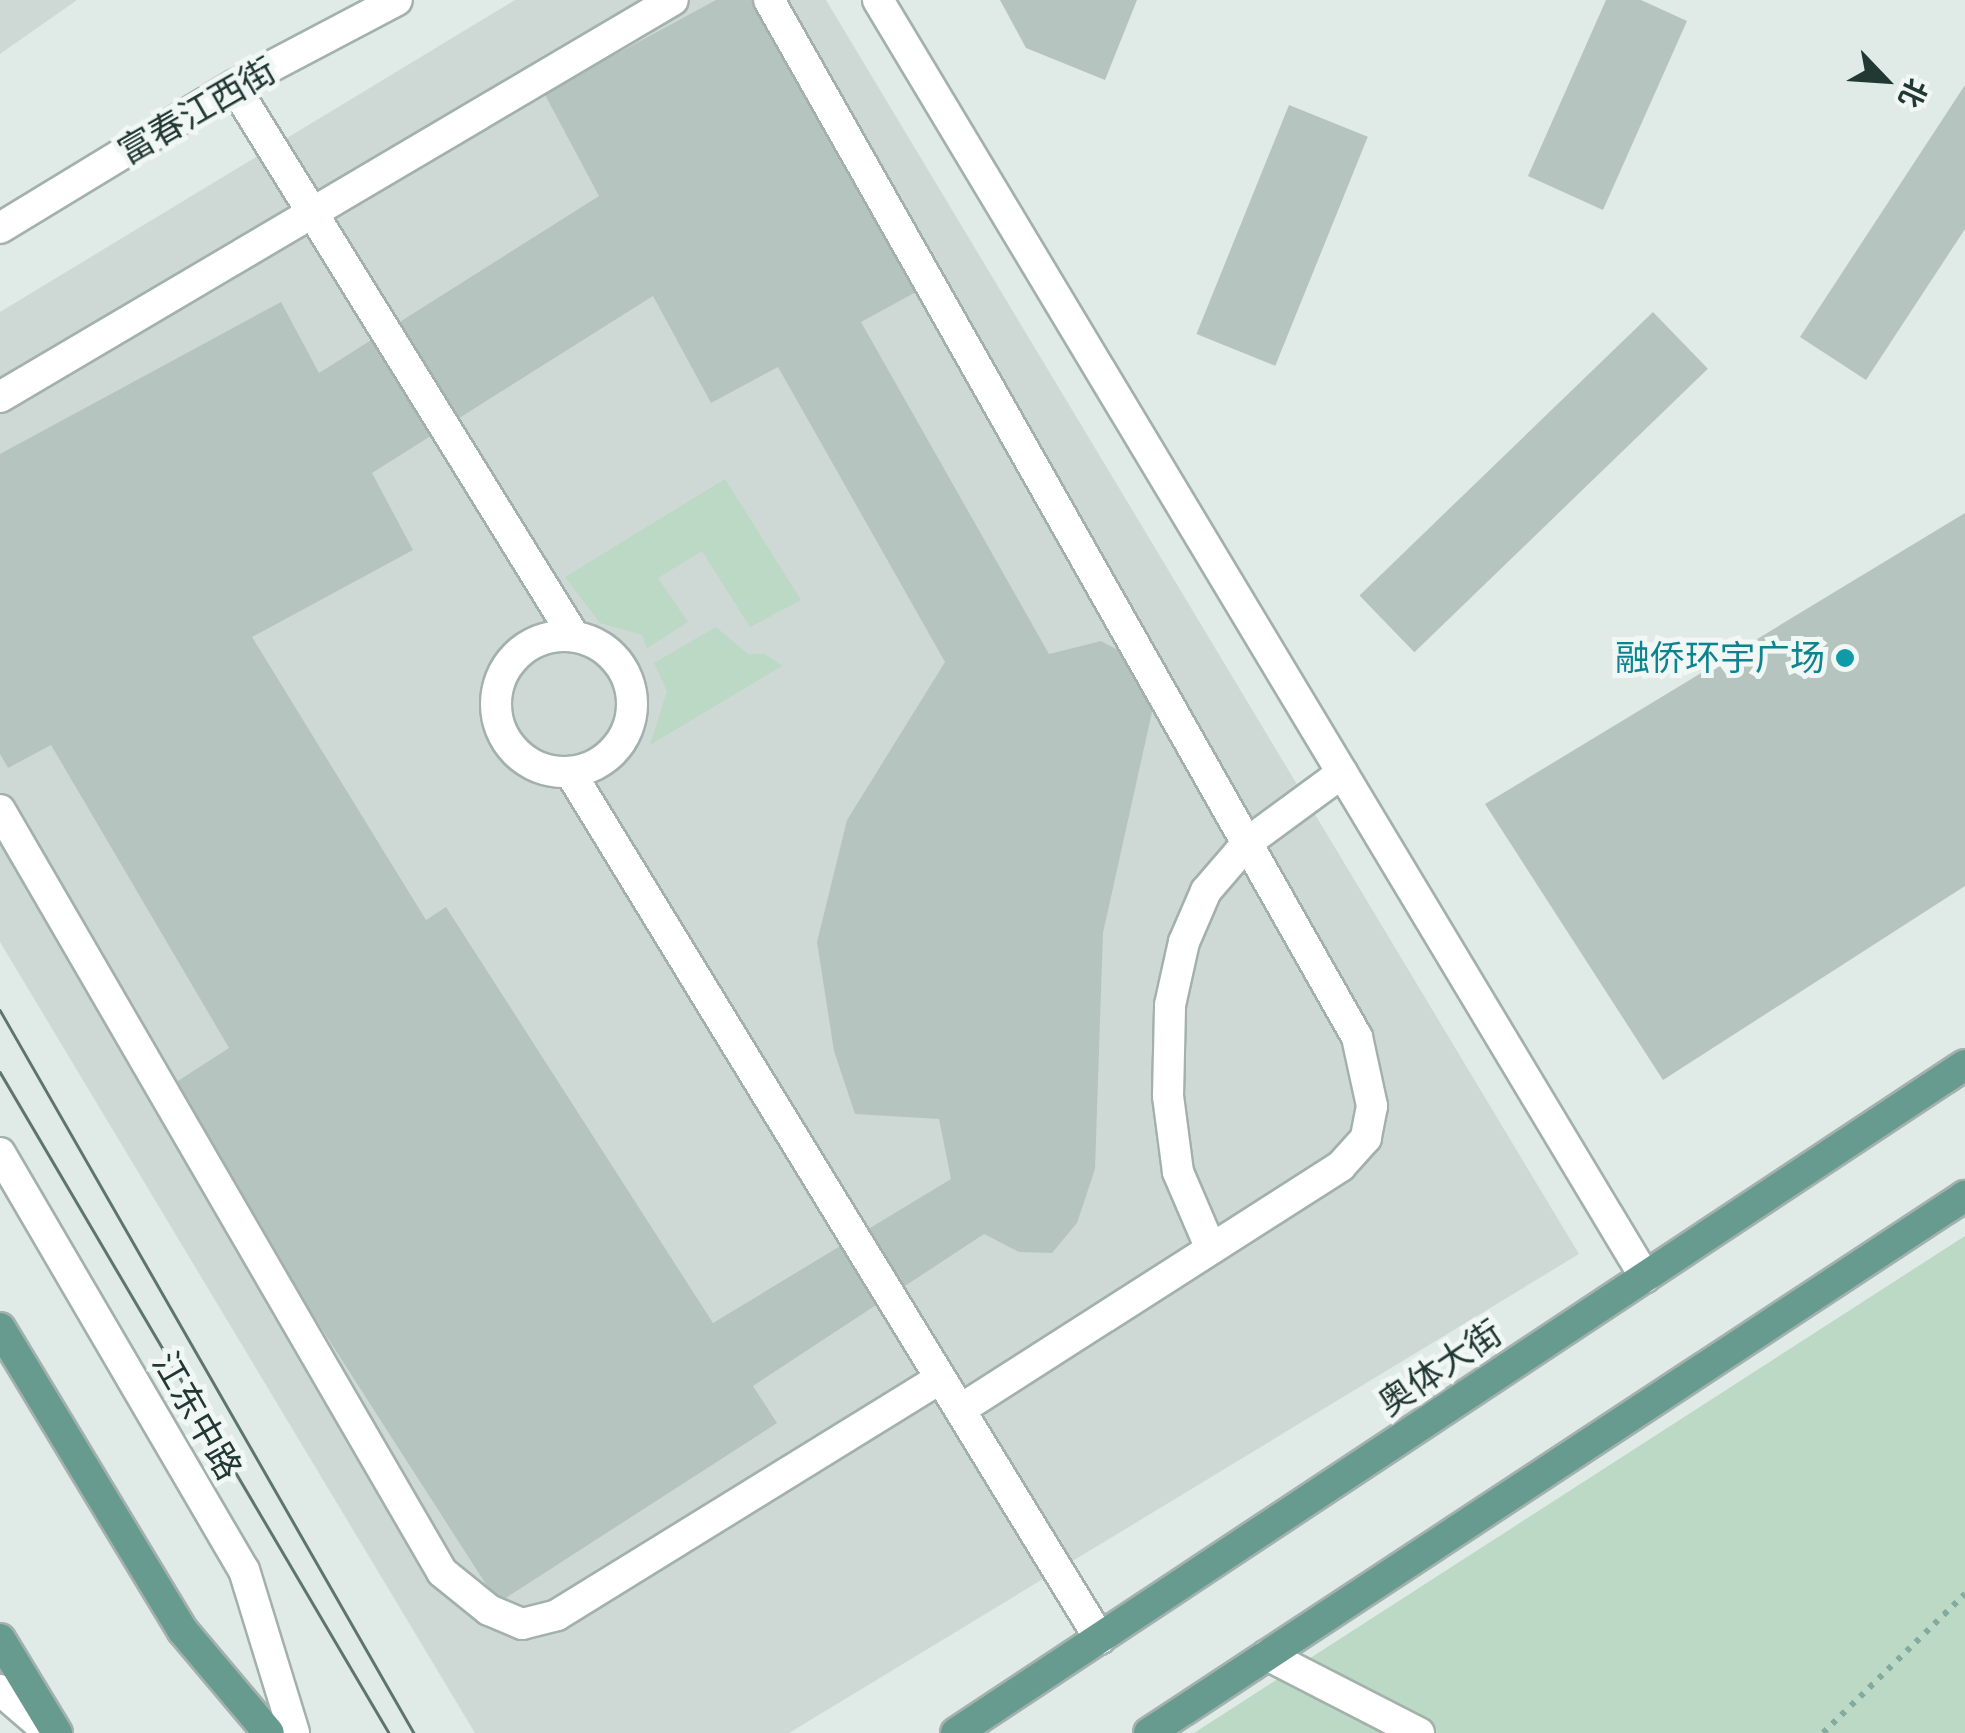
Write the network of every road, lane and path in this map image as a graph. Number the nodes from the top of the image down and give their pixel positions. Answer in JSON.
{"nodes":[{"id":1,"x":397,"y":0,"type":"edge"},
{"id":2,"x":673,"y":0,"type":"edge"},
{"id":3,"x":769,"y":0,"type":"edge"},
{"id":4,"x":878,"y":0,"type":"edge"},
{"id":5,"x":234,"y":86,"type":"junction"},
{"id":6,"x":312,"y":213,"type":"junction"},
{"id":7,"x":0,"y":228,"type":"edge"},
{"id":8,"x":0,"y":397,"type":"edge"},
{"id":9,"x":574,"y":636,"type":"junction"},
{"id":10,"x":570,"y":772,"type":"junction"},
{"id":11,"x":1342,"y":773,"type":"junction"},
{"id":12,"x":0,"y":810,"type":"edge"},
{"id":13,"x":1248,"y":842,"type":"junction"},
{"id":14,"x":1965,"y":1065,"type":"edge"},
{"id":15,"x":0,"y":1152,"type":"edge"},
{"id":16,"x":1965,"y":1196,"type":"edge"},
{"id":17,"x":1211,"y":1249,"type":"junction"},
{"id":18,"x":1645,"y":1277,"type":"junction"},
{"id":19,"x":0,"y":1328,"type":"edge"},
{"id":20,"x":940,"y":1378,"type":"junction"},
{"id":21,"x":960,"y":1410,"type":"junction"},
{"id":22,"x":1965,"y":1594,"type":"edge"},
{"id":23,"x":0,"y":1639,"type":"edge"},
{"id":24,"x":1100,"y":1639,"type":"junction"},
{"id":25,"x":1267,"y":1655,"type":"junction"},
{"id":26,"x":0,"y":1690,"type":"edge"},
{"id":27,"x":53,"y":1733,"type":"edge"},
{"id":28,"x":268,"y":1733,"type":"edge"},
{"id":29,"x":294,"y":1733,"type":"edge"},
{"id":30,"x":956,"y":1733,"type":"edge"},
{"id":31,"x":1149,"y":1733,"type":"edge"},
{"id":32,"x":1419,"y":1733,"type":"edge"},
{"id":33,"x":1822,"y":1733,"type":"edge"}],
"edges":[{"from":1,"to":5,"type":"street","name":"富春江西街"},
{"from":2,"to":6,"type":"street"},
{"from":3,"to":13,"type":"street"},
{"from":4,"to":11,"type":"street"},
{"from":5,"to":6,"type":"street"},
{"from":5,"to":7,"type":"street","name":"富春江西街"},
{"from":6,"to":8,"type":"street"},
{"from":6,"to":9,"type":"street"},
{"from":9,"to":10,"type":"street"},
{"from":9,"to":10,"type":"street"},
{"from":10,"to":20,"type":"street"},
{"from":11,"to":13,"type":"street"},
{"from":11,"to":18,"type":"street"},
{"from":12,"to":20,"type":"street"},
{"from":13,"to":17,"type":"street"},
{"from":13,"to":17,"type":"street"},
{"from":14,"to":18,"type":"main road","name":"奥体大街"},
{"from":15,"to":29,"type":"street","name":"江东中路"},
{"from":16,"to":25,"type":"main road"},
{"from":17,"to":21,"type":"street"},
{"from":18,"to":24,"type":"main road","name":"奥体大街"},
{"from":19,"to":28,"type":"main road"},
{"from":20,"to":21,"type":"street"},
{"from":21,"to":24,"type":"street"},
{"from":22,"to":33,"type":"path"},
{"from":23,"to":27,"type":"main road"},
{"from":24,"to":30,"type":"main road","name":"奥体大街"},
{"from":25,"to":31,"type":"main road"},
{"from":25,"to":32,"type":"street"},
{"from":26,"to":27,"type":"street"}]}
